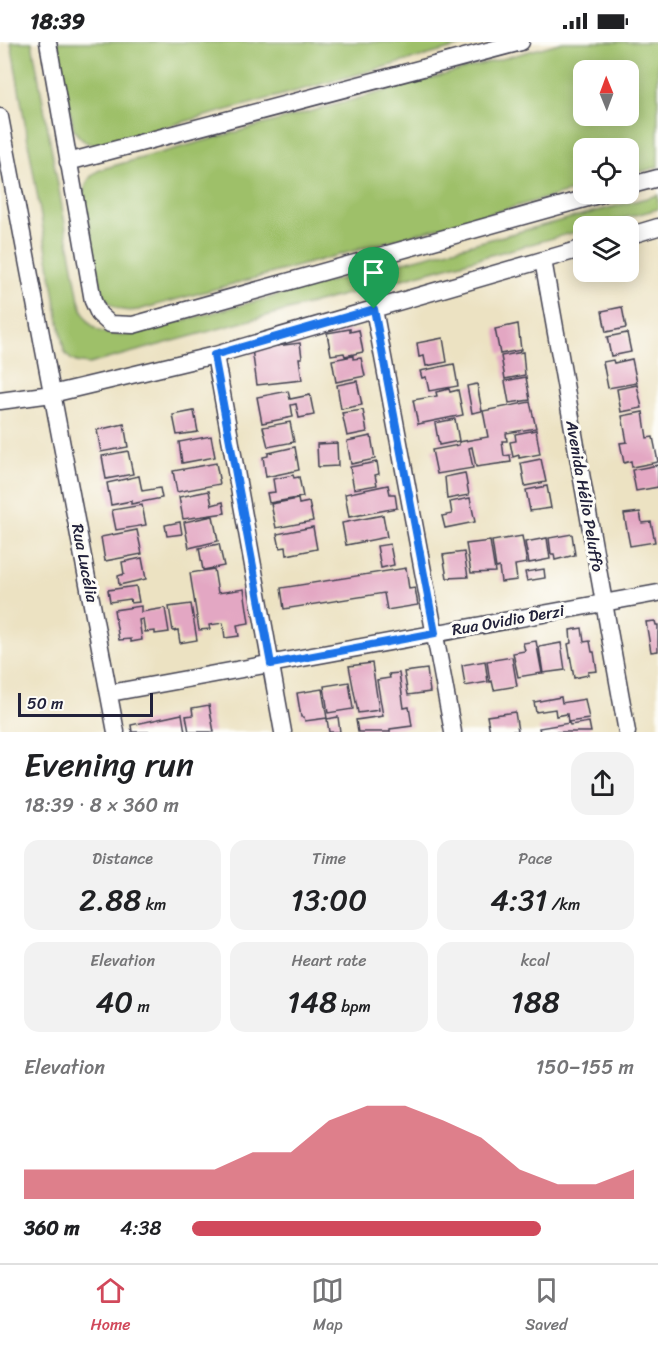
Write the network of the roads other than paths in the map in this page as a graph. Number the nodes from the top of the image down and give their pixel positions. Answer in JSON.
{"nodes":[{"id":1,"x":48,"y":42,"type":"edge"},
{"id":2,"x":521,"y":42,"type":"edge"},
{"id":3,"x":0,"y":117,"type":"edge"},
{"id":4,"x":68,"y":162,"type":"junction"},
{"id":5,"x":658,"y":178,"type":"edge"},
{"id":6,"x":639,"y":183,"type":"edge"},
{"id":7,"x":573,"y":202,"type":"edge"},
{"id":8,"x":658,"y":227,"type":"edge"},
{"id":9,"x":639,"y":233,"type":"edge"},
{"id":10,"x":573,"y":251,"type":"edge"},
{"id":11,"x":543,"y":260,"type":"junction"},
{"id":12,"x":374,"y":309,"type":"junction"},
{"id":13,"x":214,"y":355,"type":"junction"},
{"id":14,"x":52,"y":394,"type":"junction"},
{"id":15,"x":0,"y":401,"type":"edge"},
{"id":16,"x":658,"y":593,"type":"edge"},
{"id":17,"x":605,"y":603,"type":"junction"},
{"id":18,"x":435,"y":633,"type":"junction"},
{"id":19,"x":271,"y":664,"type":"junction"},
{"id":20,"x":110,"y":693,"type":"junction"},
{"id":21,"x":116,"y":732,"type":"edge"},
{"id":22,"x":283,"y":732,"type":"edge"},
{"id":23,"x":453,"y":732,"type":"edge"},
{"id":24,"x":627,"y":732,"type":"edge"}],
"edges":[{"from":1,"to":4,"type":"street"},
{"from":2,"to":4,"type":"street"},
{"from":3,"to":14,"type":"street","name":"Rua Lucélia"},
{"from":4,"to":7,"type":"street"},
{"from":5,"to":6,"type":"street"},
{"from":8,"to":9,"type":"street"},
{"from":10,"to":11,"type":"street"},
{"from":11,"to":12,"type":"street"},
{"from":11,"to":17,"type":"street","name":"Avenida Hélio Peluffo"},
{"from":12,"to":13,"type":"street"},
{"from":12,"to":18,"type":"street"},
{"from":13,"to":14,"type":"street"},
{"from":13,"to":19,"type":"street"},
{"from":14,"to":15,"type":"street"},
{"from":14,"to":20,"type":"street","name":"Rua Lucélia"},
{"from":16,"to":17,"type":"street","name":"Rua Ovidio Derzi"},
{"from":17,"to":18,"type":"street","name":"Rua Ovidio Derzi"},
{"from":17,"to":24,"type":"street","name":"Avenida Hélio Peluffo"},
{"from":18,"to":19,"type":"street","name":"Rua Ovidio Derzi"},
{"from":18,"to":23,"type":"street"},
{"from":19,"to":20,"type":"street","name":"Rua Ovidio Derzi"},
{"from":19,"to":22,"type":"street"},
{"from":20,"to":21,"type":"street","name":"Rua Lucélia"}]}
